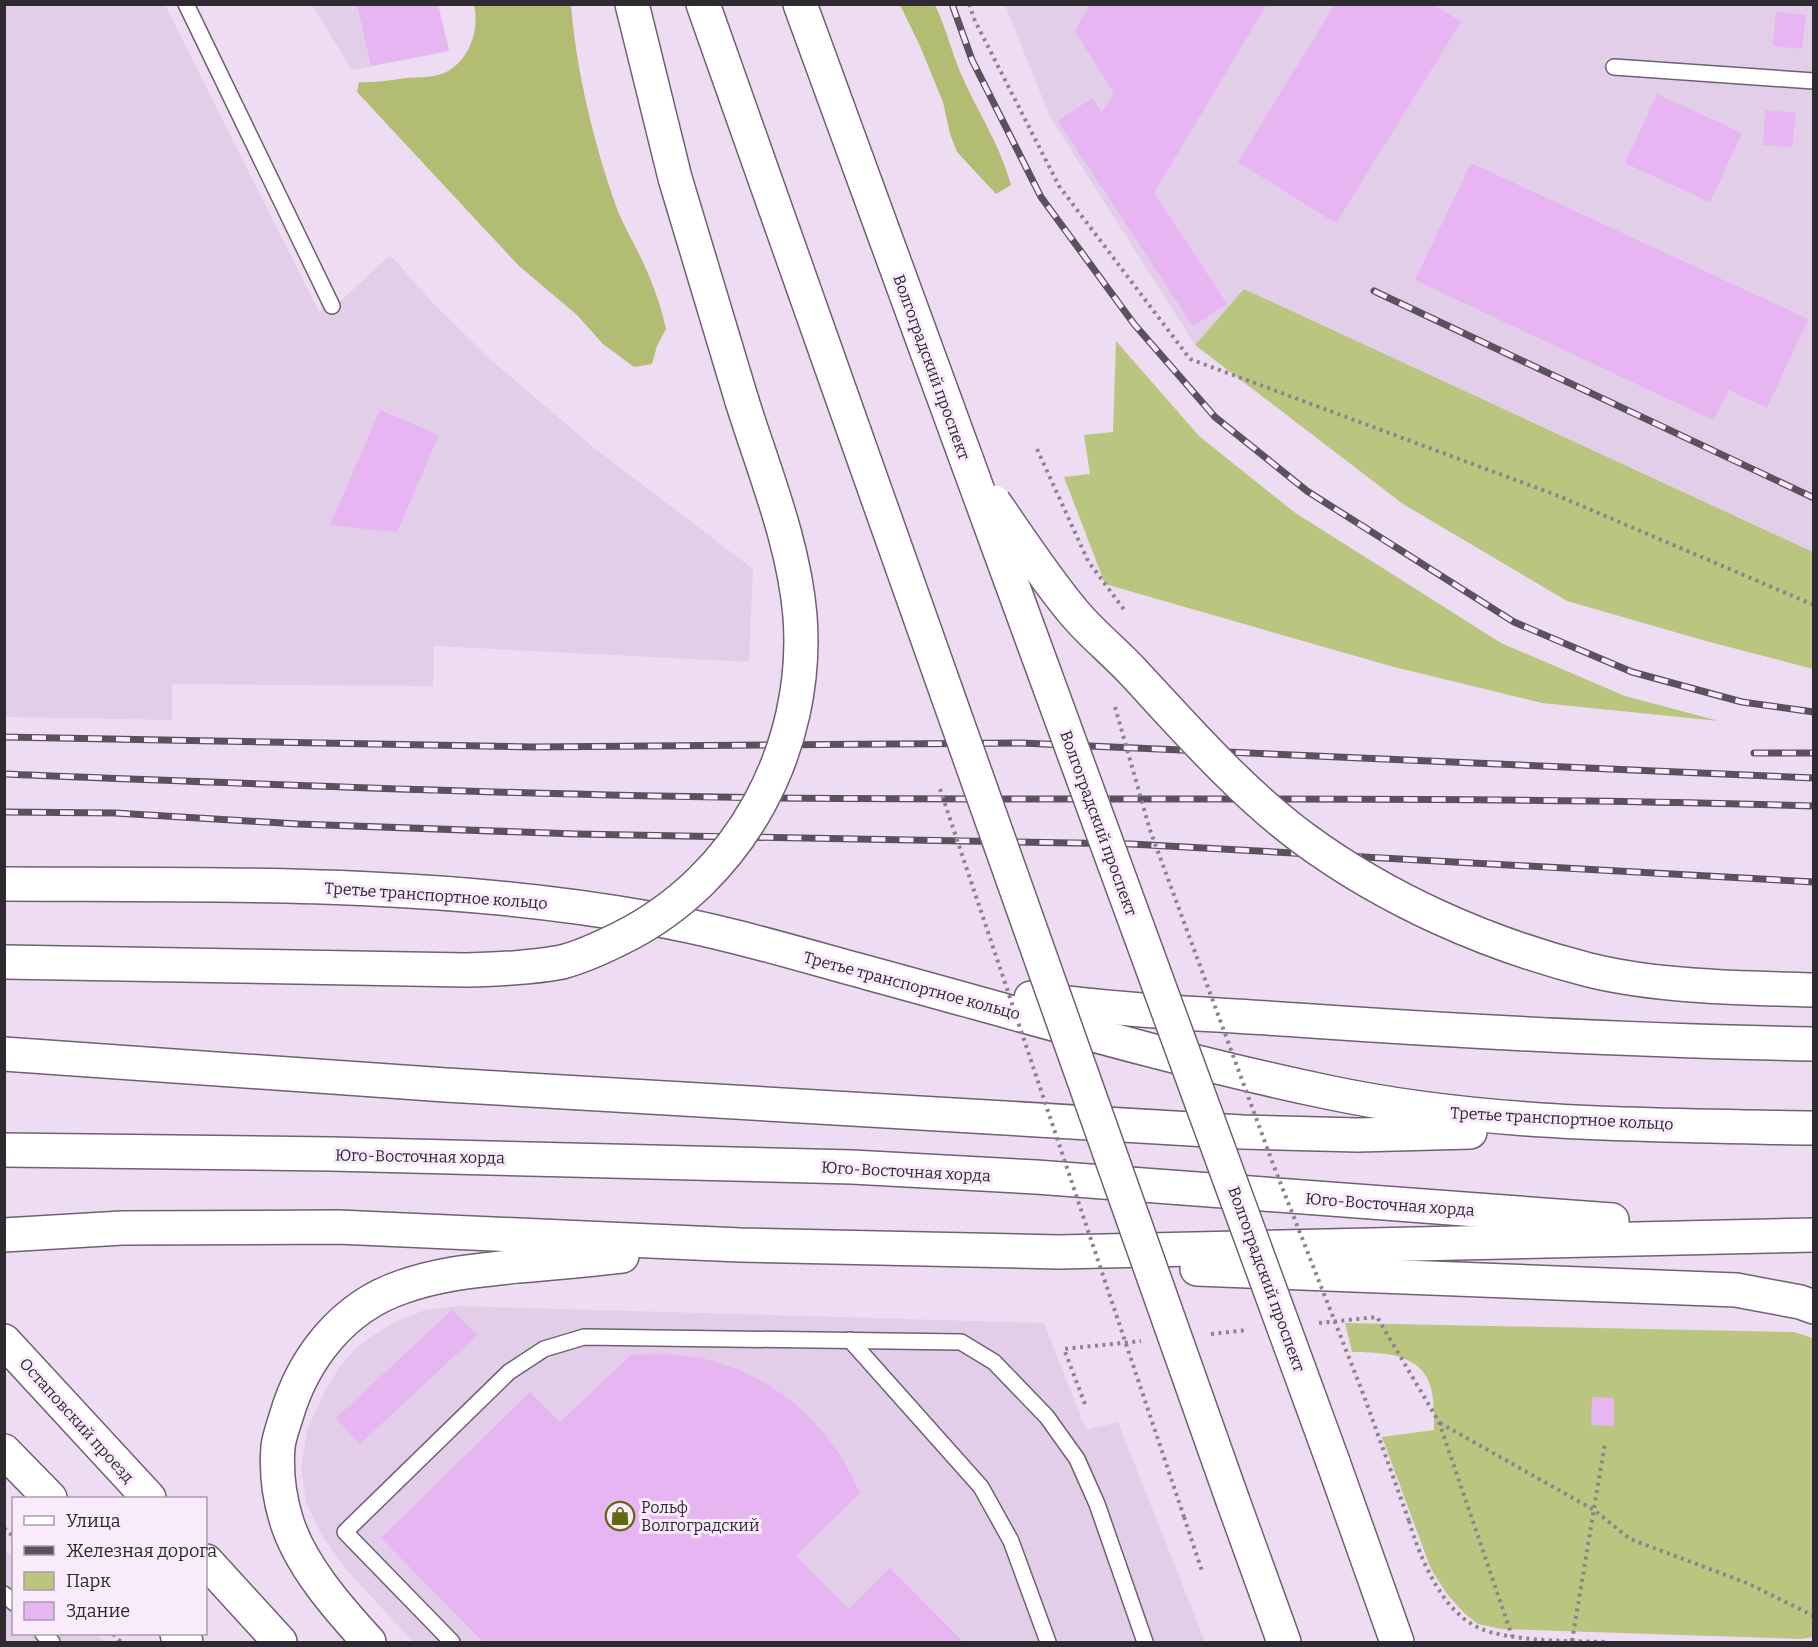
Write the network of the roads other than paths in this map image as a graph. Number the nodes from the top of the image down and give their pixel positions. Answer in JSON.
{"nodes":[{"id":1,"x":186,"y":4,"type":"edge"},
{"id":2,"x":632,"y":4,"type":"edge"},
{"id":3,"x":703,"y":4,"type":"edge"},
{"id":4,"x":800,"y":4,"type":"edge"},
{"id":5,"x":1614,"y":67,"type":"dead end"},
{"id":6,"x":1814,"y":81,"type":"edge"},
{"id":7,"x":332,"y":306,"type":"dead end"},
{"id":8,"x":967,"y":461,"type":"junction"},
{"id":9,"x":4,"y":884,"type":"edge"},
{"id":10,"x":759,"y":943,"type":"junction"},
{"id":11,"x":4,"y":962,"type":"edge"},
{"id":12,"x":1814,"y":990,"type":"edge"},
{"id":13,"x":1814,"y":1044,"type":"edge"},
{"id":14,"x":4,"y":1054,"type":"edge"},
{"id":15,"x":1697,"y":1126,"type":"junction"},
{"id":16,"x":1814,"y":1128,"type":"edge"},
{"id":17,"x":4,"y":1150,"type":"edge"},
{"id":18,"x":4,"y":1235,"type":"edge"},
{"id":19,"x":1809,"y":1235,"type":"edge"},
{"id":20,"x":740,"y":1245,"type":"junction"},
{"id":21,"x":1059,"y":1252,"type":"junction"},
{"id":22,"x":1814,"y":1307,"type":"edge"},
{"id":23,"x":850,"y":1340,"type":"junction"},
{"id":24,"x":4,"y":1341,"type":"edge"},
{"id":25,"x":4,"y":1451,"type":"edge"},
{"id":26,"x":49,"y":1497,"type":"edge"},
{"id":27,"x":148,"y":1497,"type":"edge"},
{"id":28,"x":207,"y":1562,"type":"edge"},
{"id":29,"x":280,"y":1642,"type":"edge"},
{"id":30,"x":369,"y":1642,"type":"edge"},
{"id":31,"x":452,"y":1642,"type":"edge"},
{"id":32,"x":1048,"y":1642,"type":"edge"},
{"id":33,"x":1144,"y":1642,"type":"edge"},
{"id":34,"x":1284,"y":1642,"type":"edge"},
{"id":35,"x":1397,"y":1642,"type":"edge"}],
"edges":[{"from":1,"to":7,"type":"lane"},
{"from":2,"to":11,"type":"main road","bridge":true},
{"from":3,"to":34,"type":"main road","bridge":true},
{"from":4,"to":8,"type":"main road","name":"Волгоградский проспект"},
{"from":5,"to":6,"type":"lane"},
{"from":8,"to":12,"type":"main road","bridge":true},
{"from":8,"to":35,"type":"main road","name":"Волгоградский проспект","bridge":true},
{"from":9,"to":10,"type":"main road","name":"Третье транспортное кольцо"},
{"from":10,"to":13,"type":"main road"},
{"from":10,"to":15,"type":"main road","name":"Третье транспортное кольцо"},
{"from":14,"to":15,"type":"main road"},
{"from":15,"to":16,"type":"main road","name":"Третье транспортное кольцо"},
{"from":17,"to":19,"type":"main road","name":"Юго-Восточная хорда"},
{"from":18,"to":20,"type":"main road"},
{"from":19,"to":21,"type":"main road"},
{"from":20,"to":21,"type":"main road"},
{"from":20,"to":30,"type":"main road"},
{"from":21,"to":22,"type":"main road"},
{"from":23,"to":31,"type":"lane"},
{"from":23,"to":32,"type":"lane"},
{"from":23,"to":33,"type":"lane"},
{"from":24,"to":27,"type":"main road","name":"Остаповский проезд"},
{"from":25,"to":26,"type":"main road"},
{"from":28,"to":29,"type":"main road"}]}
